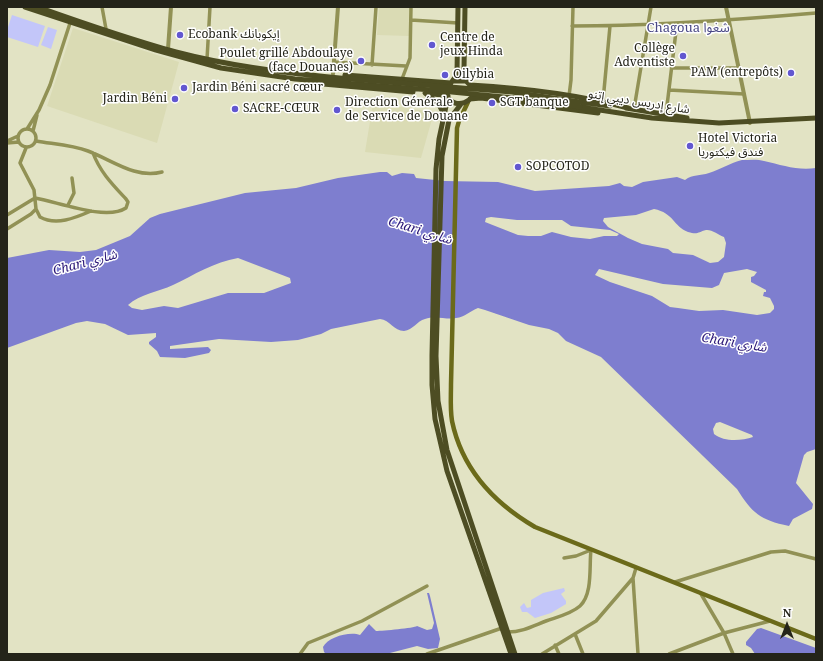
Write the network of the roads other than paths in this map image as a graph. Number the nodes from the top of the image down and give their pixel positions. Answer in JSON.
{"nodes":[{"id":1,"x":25,"y":7,"type":"edge"},
{"id":2,"x":38,"y":7,"type":"edge"},
{"id":3,"x":102,"y":7,"type":"edge"},
{"id":4,"x":171,"y":7,"type":"edge"},
{"id":5,"x":210,"y":7,"type":"edge"},
{"id":6,"x":338,"y":7,"type":"edge"},
{"id":7,"x":376,"y":7,"type":"edge"},
{"id":8,"x":411,"y":7,"type":"edge"},
{"id":9,"x":458,"y":7,"type":"edge"},
{"id":10,"x":465,"y":7,"type":"edge"},
{"id":11,"x":573,"y":7,"type":"edge"},
{"id":12,"x":651,"y":7,"type":"edge"},
{"id":13,"x":726,"y":7,"type":"edge"},
{"id":14,"x":816,"y":13,"type":"edge"},
{"id":15,"x":411,"y":20,"type":"junction"},
{"id":16,"x":729,"y":20,"type":"junction"},
{"id":17,"x":71,"y":21,"type":"junction"},
{"id":18,"x":458,"y":23,"type":"junction"},
{"id":19,"x":677,"y":23,"type":"junction"},
{"id":20,"x":648,"y":24,"type":"junction"},
{"id":21,"x":572,"y":26,"type":"junction"},
{"id":22,"x":610,"y":26,"type":"junction"},
{"id":23,"x":106,"y":29,"type":"junction"},
{"id":24,"x":168,"y":49,"type":"junction"},
{"id":25,"x":207,"y":59,"type":"junction"},
{"id":26,"x":334,"y":62,"type":"junction"},
{"id":27,"x":372,"y":65,"type":"junction"},
{"id":28,"x":406,"y":66,"type":"junction"},
{"id":29,"x":672,"y":68,"type":"junction"},
{"id":30,"x":739,"y":68,"type":"junction"},
{"id":31,"x":301,"y":74,"type":"junction"},
{"id":32,"x":333,"y":74,"type":"junction"},
{"id":33,"x":294,"y":79,"type":"junction"},
{"id":34,"x":402,"y":79,"type":"junction"},
{"id":35,"x":350,"y":81,"type":"junction"},
{"id":36,"x":466,"y":81,"type":"junction"},
{"id":37,"x":452,"y":82,"type":"junction"},
{"id":38,"x":470,"y":85,"type":"junction"},
{"id":39,"x":669,"y":90,"type":"junction"},
{"id":40,"x":424,"y":92,"type":"junction"},
{"id":41,"x":744,"y":94,"type":"junction"},
{"id":42,"x":569,"y":96,"type":"junction"},
{"id":43,"x":448,"y":97,"type":"junction"},
{"id":44,"x":469,"y":100,"type":"junction"},
{"id":45,"x":603,"y":101,"type":"junction"},
{"id":46,"x":461,"y":104,"type":"junction"},
{"id":47,"x":580,"y":104,"type":"junction"},
{"id":48,"x":628,"y":108,"type":"junction"},
{"id":49,"x":634,"y":109,"type":"junction"},
{"id":50,"x":39,"y":110,"type":"junction"},
{"id":51,"x":444,"y":114,"type":"junction"},
{"id":52,"x":627,"y":114,"type":"junction"},
{"id":53,"x":666,"y":114,"type":"junction"},
{"id":54,"x":816,"y":118,"type":"edge"},
{"id":55,"x":695,"y":121,"type":"junction"},
{"id":56,"x":750,"y":123,"type":"junction"},
{"id":57,"x":27,"y":129,"type":"junction"},
{"id":58,"x":33,"y":131,"type":"junction"},
{"id":59,"x":18,"y":136,"type":"junction"},
{"id":60,"x":36,"y":141,"type":"junction"},
{"id":61,"x":7,"y":142,"type":"edge"},
{"id":62,"x":19,"y":144,"type":"junction"},
{"id":63,"x":26,"y":148,"type":"junction"},
{"id":64,"x":93,"y":153,"type":"junction"},
{"id":65,"x":22,"y":155,"type":"junction"},
{"id":66,"x":439,"y":169,"type":"junction"},
{"id":67,"x":162,"y":172,"type":"dead end"},
{"id":68,"x":72,"y":178,"type":"dead end"},
{"id":69,"x":35,"y":198,"type":"junction"},
{"id":70,"x":68,"y":205,"type":"junction"},
{"id":71,"x":36,"y":209,"type":"junction"},
{"id":72,"x":91,"y":211,"type":"junction"},
{"id":73,"x":7,"y":215,"type":"edge"},
{"id":74,"x":7,"y":229,"type":"edge"},
{"id":75,"x":435,"y":328,"type":"junction"},
{"id":76,"x":591,"y":550,"type":"junction"},
{"id":77,"x":564,"y":558,"type":"dead end"},
{"id":78,"x":816,"y":559,"type":"edge"},
{"id":79,"x":636,"y":568,"type":"junction"},
{"id":80,"x":633,"y":578,"type":"junction"},
{"id":81,"x":674,"y":582,"type":"junction"},
{"id":82,"x":426,"y":586,"type":"dead end"},
{"id":83,"x":701,"y":594,"type":"junction"},
{"id":84,"x":770,"y":622,"type":"junction"},
{"id":85,"x":502,"y":628,"type":"junction"},
{"id":86,"x":508,"y":632,"type":"junction"},
{"id":87,"x":724,"y":633,"type":"junction"},
{"id":88,"x":575,"y":634,"type":"junction"},
{"id":89,"x":816,"y":639,"type":"edge"},
{"id":90,"x":556,"y":645,"type":"junction"},
{"id":91,"x":676,"y":653,"type":"edge"},
{"id":92,"x":300,"y":654,"type":"edge"},
{"id":93,"x":427,"y":654,"type":"edge"},
{"id":94,"x":511,"y":654,"type":"edge"},
{"id":95,"x":515,"y":654,"type":"edge"},
{"id":96,"x":542,"y":654,"type":"edge"},
{"id":97,"x":559,"y":654,"type":"edge"},
{"id":98,"x":583,"y":654,"type":"edge"},
{"id":99,"x":638,"y":654,"type":"edge"},
{"id":100,"x":669,"y":654,"type":"edge"},
{"id":101,"x":733,"y":654,"type":"edge"}],
"edges":[{"from":1,"to":17,"type":"main road"},
{"from":2,"to":17,"type":"main road"},
{"from":3,"to":23,"type":"street"},
{"from":4,"to":24,"type":"street"},
{"from":5,"to":25,"type":"street"},
{"from":6,"to":26,"type":"street"},
{"from":7,"to":27,"type":"street"},
{"from":8,"to":15,"type":"street"},
{"from":9,"to":18,"type":"main road"},
{"from":10,"to":36,"type":"main road"},
{"from":11,"to":21,"type":"street"},
{"from":12,"to":20,"type":"street"},
{"from":13,"to":16,"type":"street"},
{"from":14,"to":16,"type":"street"},
{"from":15,"to":18,"type":"street"},
{"from":15,"to":28,"type":"street"},
{"from":16,"to":19,"type":"street"},
{"from":16,"to":30,"type":"street"},
{"from":17,"to":23,"type":"main road"},
{"from":17,"to":33,"type":"main road"},
{"from":17,"to":50,"type":"street"},
{"from":18,"to":37,"type":"main road"},
{"from":19,"to":20,"type":"street"},
{"from":19,"to":29,"type":"street"},
{"from":20,"to":22,"type":"street"},
{"from":20,"to":49,"type":"street"},
{"from":21,"to":22,"type":"street"},
{"from":21,"to":42,"type":"street"},
{"from":22,"to":45,"type":"street"},
{"from":23,"to":24,"type":"main road"},
{"from":24,"to":25,"type":"main road"},
{"from":25,"to":31,"type":"main road"},
{"from":26,"to":27,"type":"street"},
{"from":26,"to":32,"type":"street"},
{"from":27,"to":28,"type":"street"},
{"from":28,"to":34,"type":"street"},
{"from":29,"to":30,"type":"street"},
{"from":29,"to":39,"type":"street"},
{"from":30,"to":41,"type":"street"},
{"from":31,"to":32,"type":"main road"},
{"from":31,"to":35,"type":"main road"},
{"from":32,"to":34,"type":"main road"},
{"from":33,"to":35,"type":"main road"},
{"from":33,"to":40,"type":"main road"},
{"from":34,"to":37,"type":"main road"},
{"from":35,"to":47,"type":"main road","bridge":true},
{"from":36,"to":37,"type":"main road"},
{"from":36,"to":38,"type":"main road"},
{"from":37,"to":43,"type":"main road"},
{"from":38,"to":42,"type":"main road"},
{"from":38,"to":44,"type":"main road"},
{"from":39,"to":41,"type":"street"},
{"from":39,"to":53,"type":"street"},
{"from":40,"to":43,"type":"main road"},
{"from":40,"to":51,"type":"main road"},
{"from":41,"to":56,"type":"street"},
{"from":42,"to":45,"type":"main road"},
{"from":43,"to":46,"type":"main road"},
{"from":43,"to":51,"type":"main road"},
{"from":44,"to":46,"type":"main road"},
{"from":44,"to":52,"type":"main road"},
{"from":44,"to":76,"type":"main road"},
{"from":45,"to":48,"type":"main road"},
{"from":46,"to":66,"type":"main road"},
{"from":47,"to":48,"type":"main road","name":"شارع إدريس ديبي إتنو"},
{"from":47,"to":52,"type":"main road","name":"شارع إدريس ديبي إتنو"},
{"from":48,"to":49,"type":"main road","name":"شارع إدريس ديبي إتنو"},
{"from":49,"to":53,"type":"main road","name":"شارع إدريس ديبي إتنو"},
{"from":50,"to":57,"type":"street"},
{"from":50,"to":58,"type":"street"},
{"from":51,"to":66,"type":"main road"},
{"from":52,"to":55,"type":"main road","name":"شارع إدريس ديبي إتنو"},
{"from":53,"to":55,"type":"main road","name":"شارع إدريس ديبي إتنو"},
{"from":54,"to":56,"type":"main road","name":"شارع إدريس ديبي إتنو"},
{"from":55,"to":56,"type":"main road","name":"شارع إدريس ديبي إتنو"},
{"from":57,"to":58,"type":"street"},
{"from":57,"to":59,"type":"street"},
{"from":58,"to":60,"type":"street"},
{"from":59,"to":61,"type":"street"},
{"from":59,"to":62,"type":"street"},
{"from":60,"to":63,"type":"street"},
{"from":60,"to":64,"type":"street"},
{"from":61,"to":62,"type":"street"},
{"from":62,"to":63,"type":"street"},
{"from":62,"to":65,"type":"street"},
{"from":63,"to":65,"type":"street"},
{"from":64,"to":67,"type":"street"},
{"from":64,"to":72,"type":"street"},
{"from":65,"to":69,"type":"street"},
{"from":66,"to":75,"type":"main road"},
{"from":68,"to":70,"type":"street"},
{"from":69,"to":70,"type":"street"},
{"from":69,"to":71,"type":"street"},
{"from":69,"to":73,"type":"street"},
{"from":70,"to":72,"type":"street"},
{"from":71,"to":72,"type":"street"},
{"from":71,"to":74,"type":"street"},
{"from":75,"to":85,"type":"main road"},
{"from":75,"to":86,"type":"main road"},
{"from":76,"to":77,"type":"street"},
{"from":76,"to":79,"type":"main road"},
{"from":76,"to":86,"type":"street"},
{"from":78,"to":81,"type":"street"},
{"from":79,"to":80,"type":"street"},
{"from":79,"to":81,"type":"main road"},
{"from":80,"to":88,"type":"street"},
{"from":80,"to":99,"type":"street"},
{"from":81,"to":83,"type":"main road"},
{"from":82,"to":92,"type":"street"},
{"from":83,"to":84,"type":"main road"},
{"from":83,"to":87,"type":"street"},
{"from":84,"to":87,"type":"street"},
{"from":84,"to":89,"type":"main road"},
{"from":85,"to":93,"type":"street"},
{"from":85,"to":94,"type":"main road"},
{"from":86,"to":95,"type":"main road"},
{"from":87,"to":91,"type":"street"},
{"from":87,"to":101,"type":"street"},
{"from":88,"to":90,"type":"street"},
{"from":88,"to":98,"type":"street"},
{"from":90,"to":96,"type":"street"},
{"from":90,"to":97,"type":"street"},
{"from":91,"to":100,"type":"street"}]}
